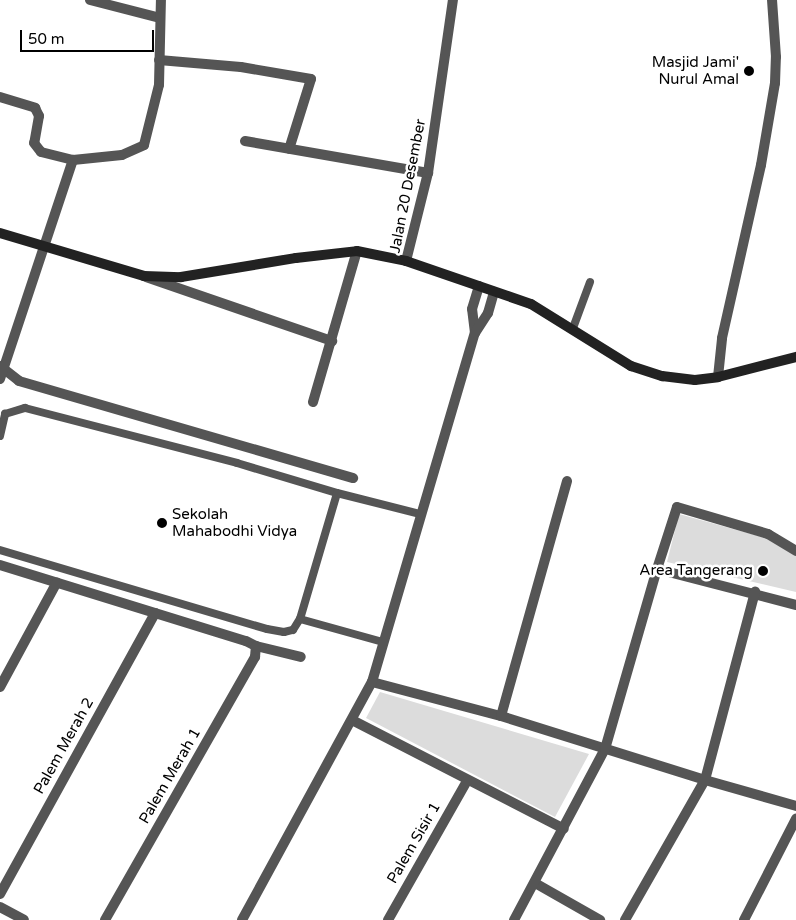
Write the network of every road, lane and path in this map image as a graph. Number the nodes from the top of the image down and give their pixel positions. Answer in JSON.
{"nodes":[{"id":1,"x":90,"y":0,"type":"edge"},
{"id":2,"x":161,"y":0,"type":"edge"},
{"id":3,"x":453,"y":0,"type":"edge"},
{"id":4,"x":772,"y":0,"type":"edge"},
{"id":5,"x":160,"y":18,"type":"junction"},
{"id":6,"x":159,"y":60,"type":"junction"},
{"id":7,"x":0,"y":97,"type":"edge"},
{"id":8,"x":245,"y":141,"type":"dead end"},
{"id":9,"x":289,"y":149,"type":"junction"},
{"id":10,"x":73,"y":160,"type":"junction"},
{"id":11,"x":428,"y":173,"type":"junction"},
{"id":12,"x":0,"y":232,"type":"edge"},
{"id":13,"x":44,"y":246,"type":"junction"},
{"id":14,"x":357,"y":251,"type":"junction"},
{"id":15,"x":406,"y":261,"type":"junction"},
{"id":16,"x":144,"y":276,"type":"junction"},
{"id":17,"x":590,"y":282,"type":"dead end"},
{"id":18,"x":479,"y":286,"type":"junction"},
{"id":19,"x":494,"y":292,"type":"junction"},
{"id":20,"x":573,"y":328,"type":"junction"},
{"id":21,"x":475,"y":332,"type":"junction"},
{"id":22,"x":332,"y":341,"type":"junction"},
{"id":23,"x":796,"y":357,"type":"edge"},
{"id":24,"x":2,"y":367,"type":"edge"},
{"id":25,"x":718,"y":377,"type":"junction"},
{"id":26,"x":0,"y":379,"type":"edge"},
{"id":27,"x":313,"y":402,"type":"dead end"},
{"id":28,"x":0,"y":436,"type":"edge"},
{"id":29,"x":353,"y":478,"type":"dead end"},
{"id":30,"x":567,"y":481,"type":"dead end"},
{"id":31,"x":337,"y":493,"type":"junction"},
{"id":32,"x":420,"y":514,"type":"junction"},
{"id":33,"x":0,"y":550,"type":"edge"},
{"id":34,"x":796,"y":550,"type":"edge"},
{"id":35,"x":0,"y":565,"type":"edge"},
{"id":36,"x":657,"y":569,"type":"junction"},
{"id":37,"x":57,"y":582,"type":"junction"},
{"id":38,"x":755,"y":592,"type":"junction"},
{"id":39,"x":796,"y":605,"type":"edge"},
{"id":40,"x":155,"y":613,"type":"junction"},
{"id":41,"x":300,"y":619,"type":"junction"},
{"id":42,"x":383,"y":642,"type":"junction"},
{"id":43,"x":256,"y":646,"type":"junction"},
{"id":44,"x":301,"y":657,"type":"dead end"},
{"id":45,"x":372,"y":682,"type":"junction"},
{"id":46,"x":0,"y":687,"type":"edge"},
{"id":47,"x":501,"y":716,"type":"junction"},
{"id":48,"x":352,"y":720,"type":"junction"},
{"id":49,"x":605,"y":749,"type":"junction"},
{"id":50,"x":705,"y":780,"type":"junction"},
{"id":51,"x":467,"y":781,"type":"junction"},
{"id":52,"x":796,"y":806,"type":"edge"},
{"id":53,"x":796,"y":819,"type":"edge"},
{"id":54,"x":564,"y":829,"type":"junction"},
{"id":55,"x":534,"y":883,"type":"junction"},
{"id":56,"x":0,"y":894,"type":"edge"},
{"id":57,"x":0,"y":906,"type":"edge"},
{"id":58,"x":24,"y":920,"type":"edge"},
{"id":59,"x":105,"y":920,"type":"edge"},
{"id":60,"x":242,"y":920,"type":"edge"},
{"id":61,"x":388,"y":920,"type":"edge"},
{"id":62,"x":514,"y":920,"type":"edge"},
{"id":63,"x":600,"y":920,"type":"edge"},
{"id":64,"x":625,"y":920,"type":"edge"},
{"id":65,"x":744,"y":920,"type":"edge"}],
"edges":[{"from":1,"to":5,"type":"street"},
{"from":2,"to":5,"type":"street"},
{"from":3,"to":11,"type":"street","name":"Jalan 20 Desember"},
{"from":4,"to":25,"type":"street"},
{"from":5,"to":6,"type":"street"},
{"from":6,"to":9,"type":"street"},
{"from":6,"to":10,"type":"street"},
{"from":7,"to":10,"type":"street"},
{"from":8,"to":9,"type":"street"},
{"from":9,"to":11,"type":"street"},
{"from":10,"to":13,"type":"street"},
{"from":11,"to":15,"type":"street","name":"Jalan 20 Desember"},
{"from":12,"to":13,"type":"street"},
{"from":13,"to":16,"type":"street"},
{"from":13,"to":24,"type":"street"},
{"from":14,"to":15,"type":"street"},
{"from":14,"to":16,"type":"street"},
{"from":14,"to":22,"type":"street"},
{"from":15,"to":18,"type":"street","name":"Jalan 20 Desember"},
{"from":16,"to":22,"type":"street"},
{"from":17,"to":20,"type":"lane"},
{"from":18,"to":19,"type":"street","name":"Jalan 20 Desember"},
{"from":18,"to":21,"type":"street"},
{"from":19,"to":20,"type":"street","name":"Jalan 20 Desember"},
{"from":19,"to":21,"type":"street"},
{"from":20,"to":25,"type":"street","name":"Jalan 20 Desember"},
{"from":21,"to":32,"type":"street"},
{"from":22,"to":27,"type":"street"},
{"from":23,"to":25,"type":"street","name":"Jalan 20 Desember"},
{"from":24,"to":26,"type":"street"},
{"from":24,"to":29,"type":"street"},
{"from":28,"to":31,"type":"lane"},
{"from":30,"to":47,"type":"street"},
{"from":31,"to":32,"type":"lane"},
{"from":31,"to":41,"type":"lane"},
{"from":32,"to":42,"type":"street"},
{"from":33,"to":41,"type":"lane"},
{"from":34,"to":36,"type":"street"},
{"from":35,"to":37,"type":"street"},
{"from":36,"to":38,"type":"street"},
{"from":36,"to":49,"type":"street"},
{"from":37,"to":40,"type":"street"},
{"from":37,"to":46,"type":"street"},
{"from":38,"to":39,"type":"street"},
{"from":38,"to":50,"type":"street"},
{"from":40,"to":43,"type":"street"},
{"from":40,"to":56,"type":"street","name":"Palem Merah 2"},
{"from":41,"to":42,"type":"lane"},
{"from":42,"to":45,"type":"street"},
{"from":43,"to":44,"type":"street"},
{"from":43,"to":59,"type":"street","name":"Palem Merah 1"},
{"from":45,"to":47,"type":"street"},
{"from":45,"to":48,"type":"street"},
{"from":47,"to":49,"type":"street"},
{"from":48,"to":51,"type":"street"},
{"from":48,"to":60,"type":"street"},
{"from":49,"to":50,"type":"street"},
{"from":49,"to":54,"type":"street"},
{"from":50,"to":52,"type":"street"},
{"from":50,"to":64,"type":"street"},
{"from":51,"to":54,"type":"street"},
{"from":51,"to":61,"type":"street","name":"Palem Sisir 1"},
{"from":53,"to":65,"type":"street"},
{"from":54,"to":55,"type":"street"},
{"from":55,"to":62,"type":"street"},
{"from":55,"to":63,"type":"street"},
{"from":57,"to":58,"type":"street"}]}
